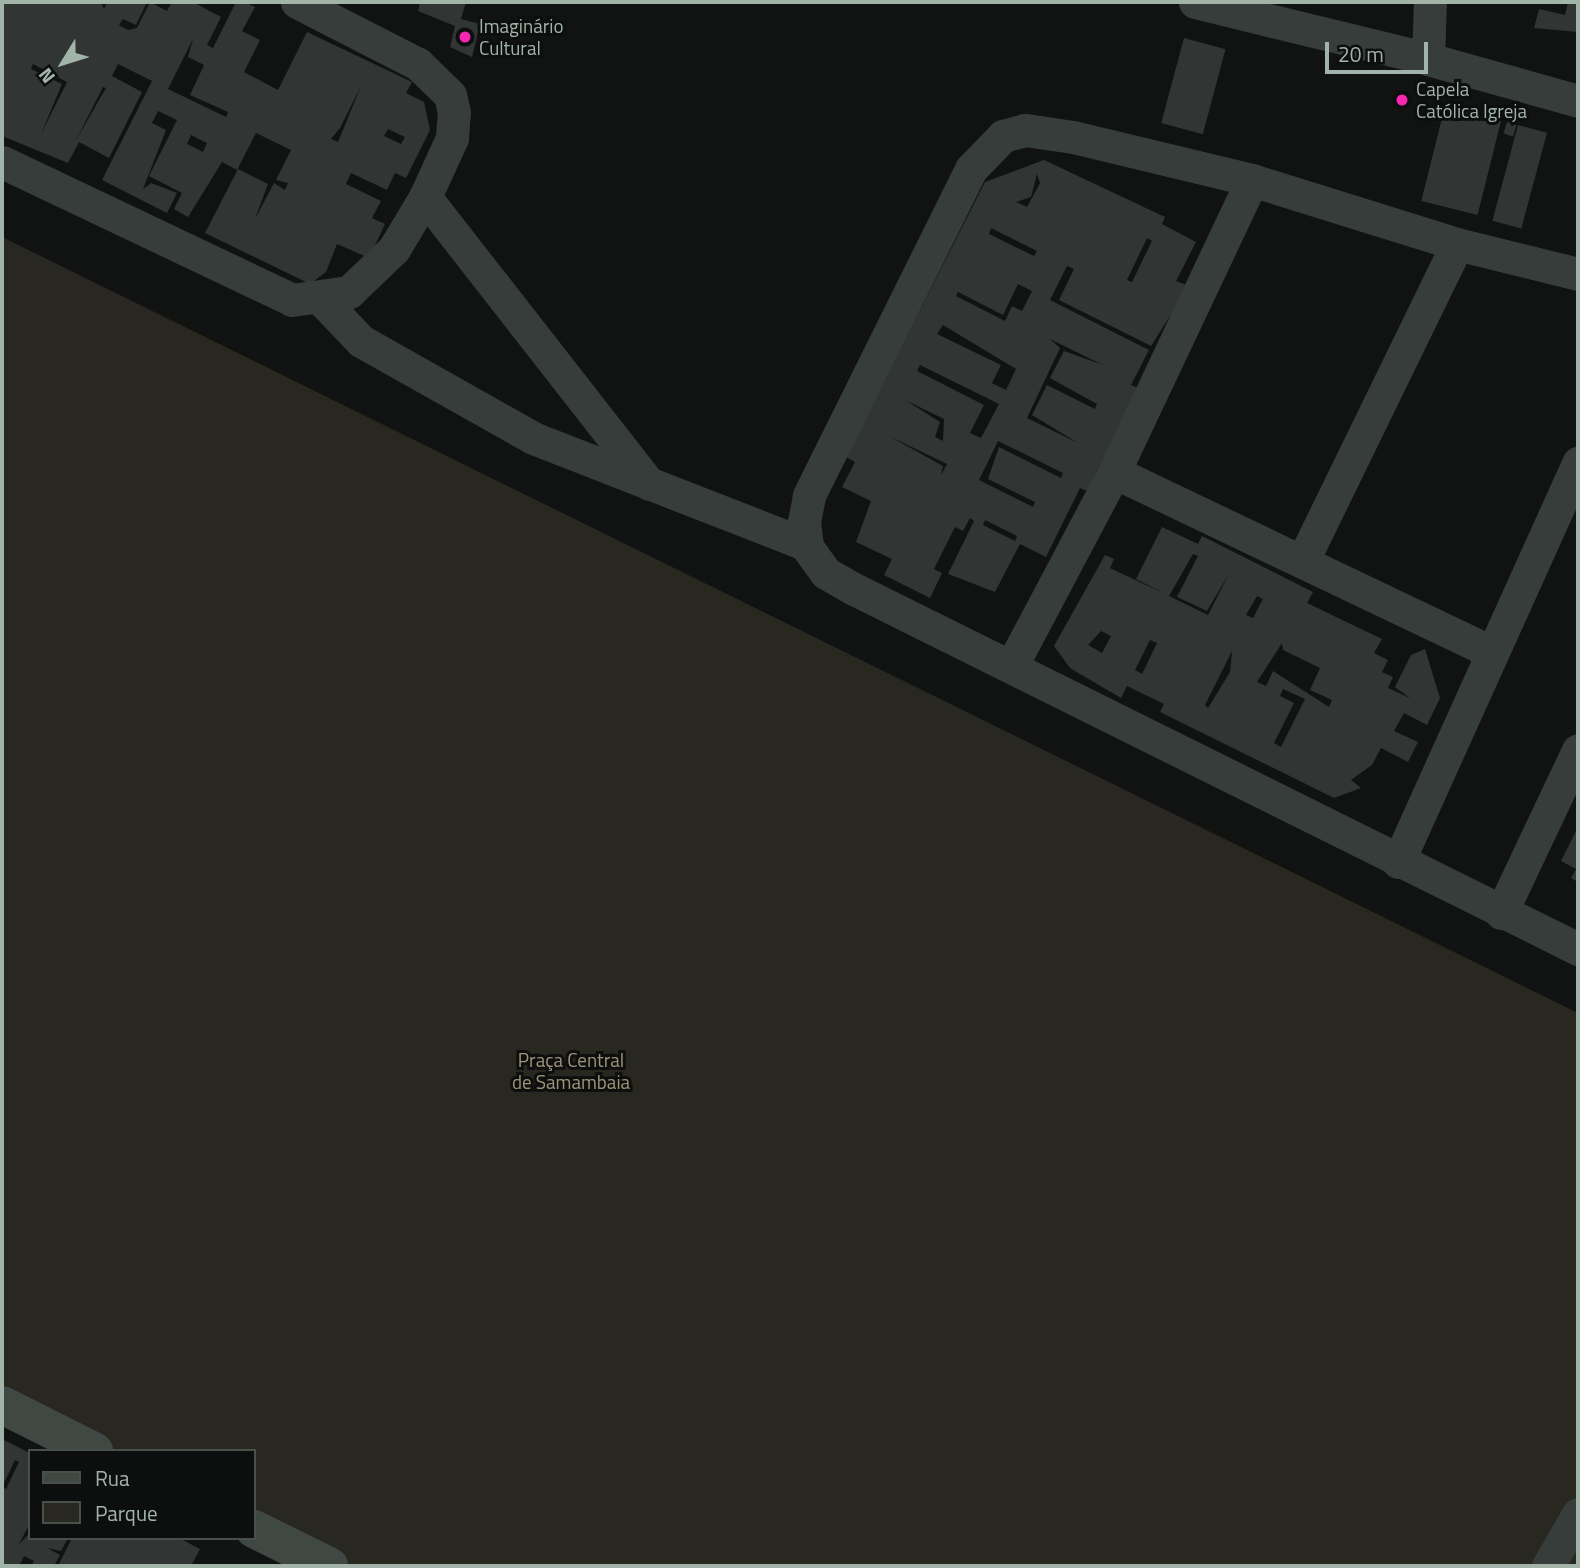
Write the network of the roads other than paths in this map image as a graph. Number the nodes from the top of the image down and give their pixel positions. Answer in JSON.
{"nodes":[{"id":1,"x":296,"y":2,"type":"edge"},
{"id":2,"x":1195,"y":2,"type":"edge"},
{"id":3,"x":1430,"y":2,"type":"edge"},
{"id":4,"x":1428,"y":60,"type":"junction"},
{"id":5,"x":1578,"y":101,"type":"edge"},
{"id":6,"x":2,"y":162,"type":"edge"},
{"id":7,"x":1252,"y":180,"type":"junction"},
{"id":8,"x":425,"y":197,"type":"junction"},
{"id":9,"x":1457,"y":244,"type":"junction"},
{"id":10,"x":1578,"y":274,"type":"edge"},
{"id":11,"x":322,"y":300,"type":"junction"},
{"id":12,"x":1578,"y":463,"type":"edge"},
{"id":13,"x":1114,"y":472,"type":"junction"},
{"id":14,"x":649,"y":484,"type":"junction"},
{"id":15,"x":1572,"y":499,"type":"edge"},
{"id":16,"x":807,"y":545,"type":"junction"},
{"id":17,"x":1304,"y":558,"type":"junction"},
{"id":18,"x":1492,"y":653,"type":"junction"},
{"id":19,"x":1012,"y":665,"type":"junction"},
{"id":20,"x":1578,"y":750,"type":"edge"},
{"id":21,"x":1398,"y":862,"type":"junction"},
{"id":22,"x":1501,"y":914,"type":"junction"},
{"id":23,"x":1578,"y":949,"type":"edge"},
{"id":24,"x":2,"y":1405,"type":"edge"},
{"id":25,"x":90,"y":1449,"type":"edge"},
{"id":26,"x":1578,"y":1514,"type":"edge"},
{"id":27,"x":256,"y":1530,"type":"edge"},
{"id":28,"x":329,"y":1566,"type":"edge"},
{"id":29,"x":1548,"y":1566,"type":"edge"}],
"edges":[{"from":1,"to":8,"type":"street"},
{"from":2,"to":4,"type":"street"},
{"from":3,"to":4,"type":"street"},
{"from":4,"to":5,"type":"street"},
{"from":6,"to":11,"type":"street"},
{"from":7,"to":9,"type":"street"},
{"from":7,"to":13,"type":"street"},
{"from":7,"to":16,"type":"street"},
{"from":8,"to":11,"type":"street"},
{"from":8,"to":14,"type":"street"},
{"from":9,"to":10,"type":"street"},
{"from":9,"to":17,"type":"street"},
{"from":11,"to":14,"type":"street"},
{"from":12,"to":15,"type":"street"},
{"from":13,"to":17,"type":"street"},
{"from":13,"to":19,"type":"street"},
{"from":14,"to":16,"type":"street"},
{"from":15,"to":18,"type":"street"},
{"from":16,"to":19,"type":"street"},
{"from":17,"to":18,"type":"street"},
{"from":18,"to":21,"type":"street"},
{"from":19,"to":21,"type":"street"},
{"from":20,"to":22,"type":"street"},
{"from":21,"to":22,"type":"street"},
{"from":22,"to":23,"type":"street"},
{"from":24,"to":25,"type":"street"},
{"from":26,"to":29,"type":"street"},
{"from":27,"to":28,"type":"street"}]}
